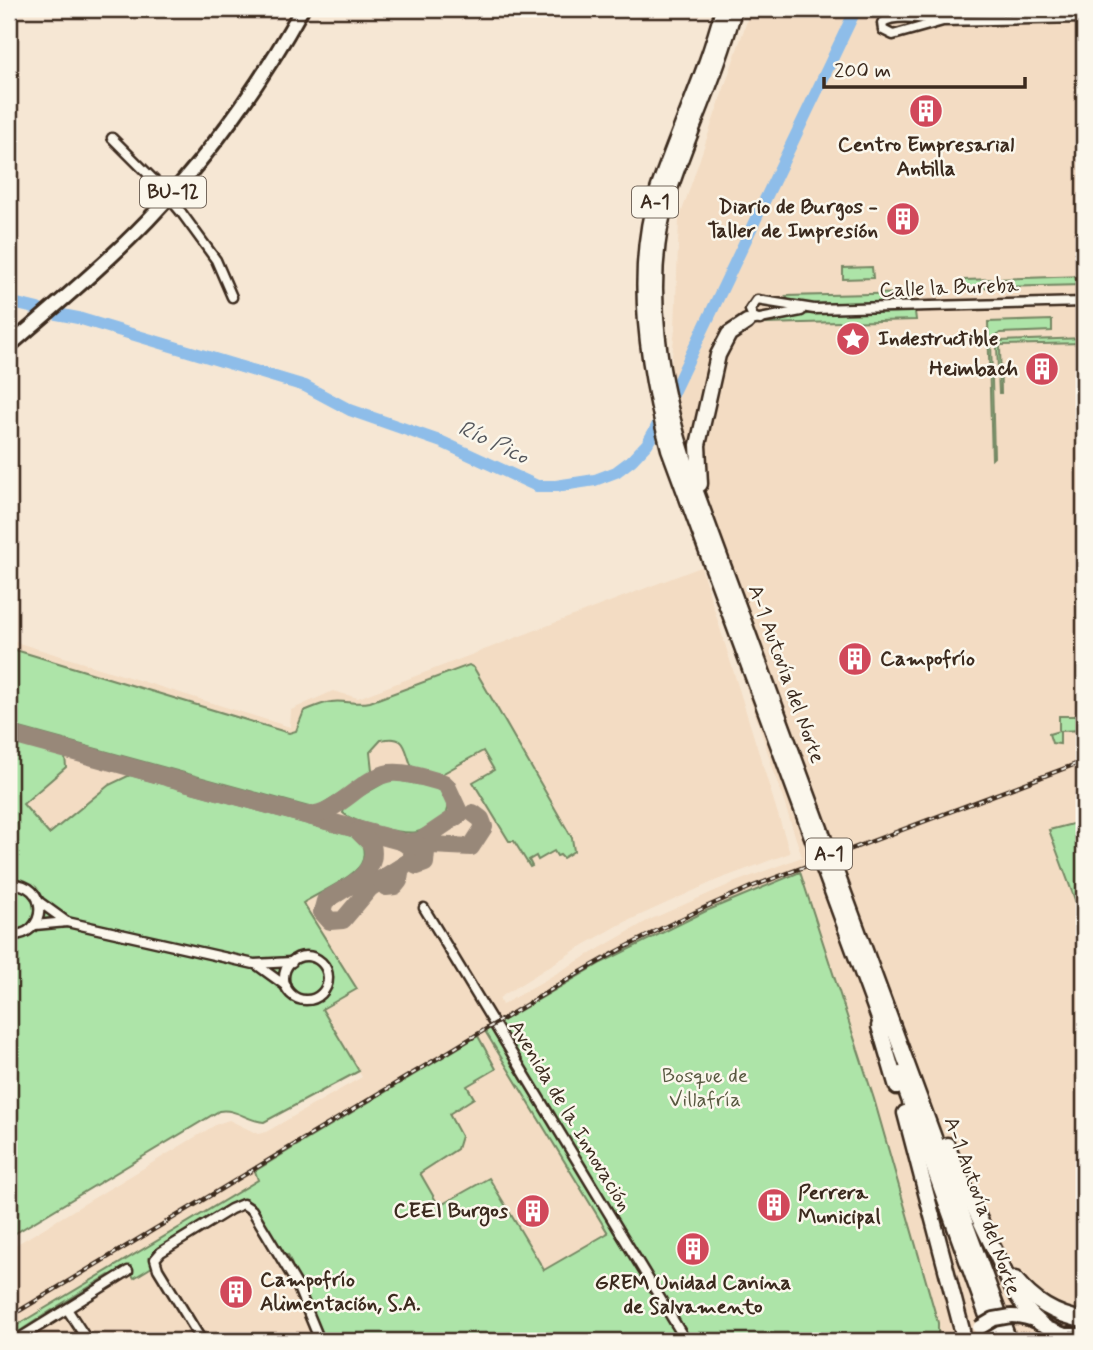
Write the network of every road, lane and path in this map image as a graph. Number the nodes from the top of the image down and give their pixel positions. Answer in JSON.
{"nodes":[{"id":1,"x":302,"y":9,"type":"edge"},
{"id":2,"x":723,"y":9,"type":"edge"},
{"id":3,"x":734,"y":9,"type":"edge"},
{"id":4,"x":1084,"y":18,"type":"edge"},
{"id":5,"x":943,"y":21,"type":"junction"},
{"id":6,"x":112,"y":138,"type":"dead end"},
{"id":7,"x":232,"y":297,"type":"dead end"},
{"id":8,"x":1084,"y":302,"type":"edge"},
{"id":9,"x":814,"y":309,"type":"junction"},
{"id":10,"x":754,"y":321,"type":"junction"},
{"id":11,"x":9,"y":346,"type":"edge"},
{"id":12,"x":750,"y":640,"type":"junction"},
{"id":13,"x":9,"y":884,"type":"edge"},
{"id":14,"x":38,"y":901,"type":"junction"},
{"id":15,"x":425,"y":908,"type":"dead end"},
{"id":16,"x":67,"y":922,"type":"junction"},
{"id":17,"x":35,"y":925,"type":"junction"},
{"id":18,"x":9,"y":935,"type":"edge"},
{"id":19,"x":292,"y":962,"type":"junction"},
{"id":20,"x":254,"y":964,"type":"junction"},
{"id":21,"x":873,"y":974,"type":"junction"},
{"id":22,"x":286,"y":986,"type":"junction"},
{"id":23,"x":869,"y":991,"type":"junction"},
{"id":24,"x":969,"y":1197,"type":"junction"},
{"id":25,"x":128,"y":1271,"type":"dead end"},
{"id":26,"x":67,"y":1309,"type":"junction"},
{"id":27,"x":1084,"y":1320,"type":"edge"},
{"id":28,"x":1043,"y":1325,"type":"junction"},
{"id":29,"x":1084,"y":1335,"type":"edge"},
{"id":30,"x":15,"y":1341,"type":"edge"},
{"id":31,"x":88,"y":1341,"type":"edge"},
{"id":32,"x":202,"y":1341,"type":"edge"},
{"id":33,"x":320,"y":1341,"type":"edge"},
{"id":34,"x":686,"y":1341,"type":"edge"},
{"id":35,"x":965,"y":1341,"type":"edge"},
{"id":36,"x":996,"y":1341,"type":"edge"},
{"id":37,"x":1009,"y":1341,"type":"edge"},
{"id":38,"x":1059,"y":1341,"type":"edge"}],
"edges":[{"from":1,"to":11,"type":"highway","number":"BU-12"},
{"from":2,"to":23,"type":"highway","name":"A-1 Autovía del Norte","number":"A-1"},
{"from":3,"to":12,"type":"highway","name":"A-1 Autovía del Norte","number":"A-1"},
{"from":4,"to":5,"type":"street"},
{"from":5,"to":5,"type":"street"},
{"from":6,"to":7,"type":"street","bridge":true},
{"from":8,"to":9,"type":"street","name":"Calle la Bureba"},
{"from":9,"to":10,"type":"street","name":"Calle la Bureba"},
{"from":9,"to":10,"type":"street","name":"Calle la Bureba"},
{"from":10,"to":12,"type":"highway"},
{"from":12,"to":21,"type":"highway","name":"A-1 Autovía del Norte","number":"A-1"},
{"from":13,"to":14,"type":"street"},
{"from":14,"to":16,"type":"street"},
{"from":14,"to":17,"type":"street"},
{"from":15,"to":34,"type":"street","name":"Avenida de la Innovación"},
{"from":16,"to":17,"type":"street"},
{"from":16,"to":20,"type":"street"},
{"from":17,"to":18,"type":"street"},
{"from":19,"to":20,"type":"street"},
{"from":19,"to":22,"type":"street"},
{"from":19,"to":22,"type":"street"},
{"from":20,"to":22,"type":"street"},
{"from":21,"to":24,"type":"highway"},
{"from":21,"to":37,"type":"highway","name":"A-1 Autovía del Norte","number":"A-1"},
{"from":23,"to":35,"type":"highway","number":"A-1"},
{"from":23,"to":36,"type":"highway","name":"A-1 Autovía del Norte","number":"A-1"},
{"from":24,"to":27,"type":"highway"},
{"from":24,"to":28,"type":"highway"},
{"from":25,"to":26,"type":"street"},
{"from":26,"to":30,"type":"street"},
{"from":26,"to":31,"type":"street"},
{"from":28,"to":29,"type":"highway"},
{"from":28,"to":35,"type":"highway","bridge":true},
{"from":28,"to":38,"type":"highway"},
{"from":32,"to":33,"type":"street"}]}
